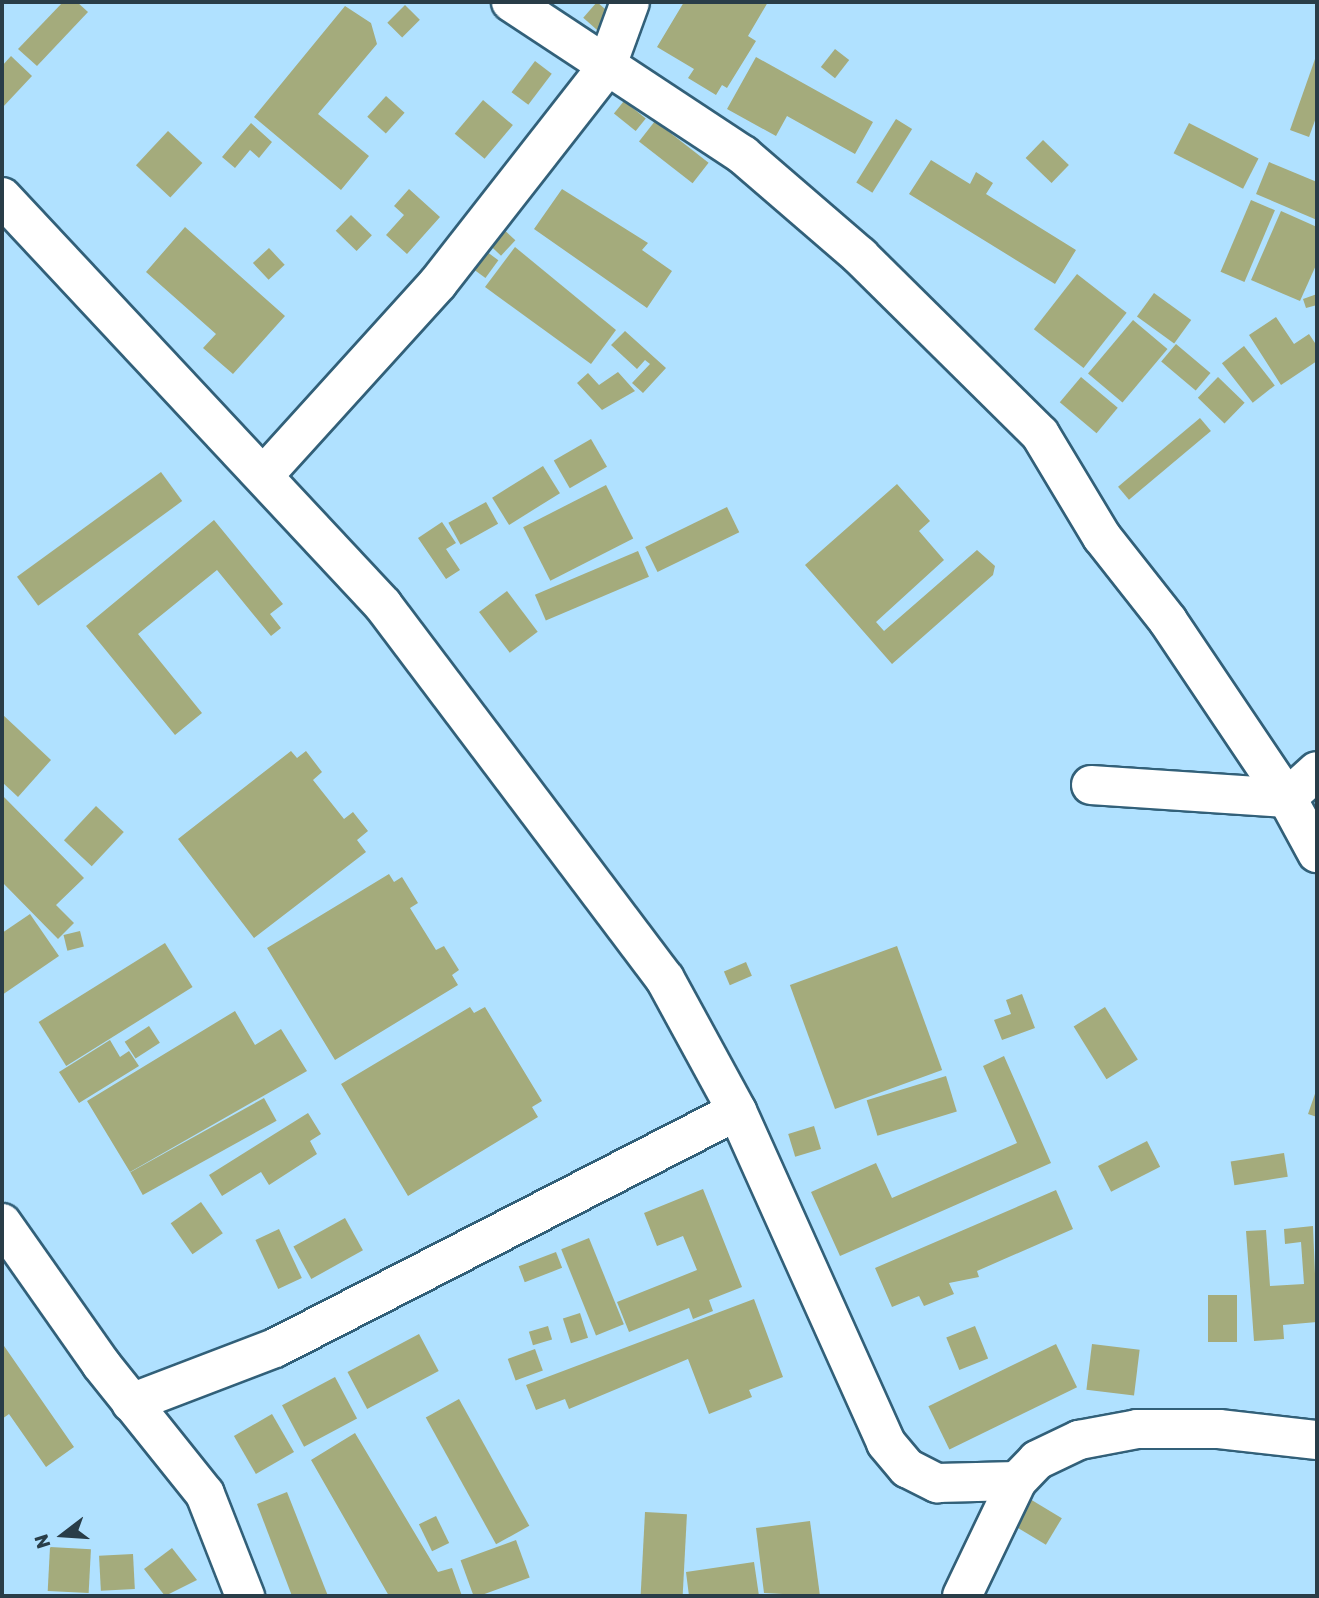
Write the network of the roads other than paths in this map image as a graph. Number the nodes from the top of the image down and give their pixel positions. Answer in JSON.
{"nodes":[{"id":1,"x":511,"y":2,"type":"edge"},
{"id":2,"x":630,"y":2,"type":"edge"},
{"id":3,"x":606,"y":68,"type":"junction"},
{"id":4,"x":2,"y":197,"type":"edge"},
{"id":5,"x":264,"y":475,"type":"junction"},
{"id":6,"x":1317,"y":771,"type":"edge"},
{"id":7,"x":1091,"y":785,"type":"dead end"},
{"id":8,"x":1287,"y":798,"type":"junction"},
{"id":9,"x":1317,"y":853,"type":"edge"},
{"id":10,"x":737,"y":1111,"type":"junction"},
{"id":11,"x":2,"y":1223,"type":"edge"},
{"id":12,"x":131,"y":1403,"type":"junction"},
{"id":13,"x":1317,"y":1440,"type":"edge"},
{"id":14,"x":1017,"y":1482,"type":"junction"},
{"id":15,"x":245,"y":1596,"type":"edge"},
{"id":16,"x":962,"y":1596,"type":"edge"}],
"edges":[{"from":1,"to":3,"type":"street"},
{"from":2,"to":3,"type":"street"},
{"from":3,"to":5,"type":"street"},
{"from":3,"to":8,"type":"street"},
{"from":4,"to":5,"type":"street"},
{"from":5,"to":10,"type":"street"},
{"from":6,"to":8,"type":"street"},
{"from":7,"to":8,"type":"street"},
{"from":8,"to":9,"type":"street"},
{"from":10,"to":12,"type":"street"},
{"from":10,"to":14,"type":"street"},
{"from":11,"to":12,"type":"street"},
{"from":12,"to":15,"type":"street"},
{"from":13,"to":14,"type":"street"},
{"from":14,"to":16,"type":"street"}]}
